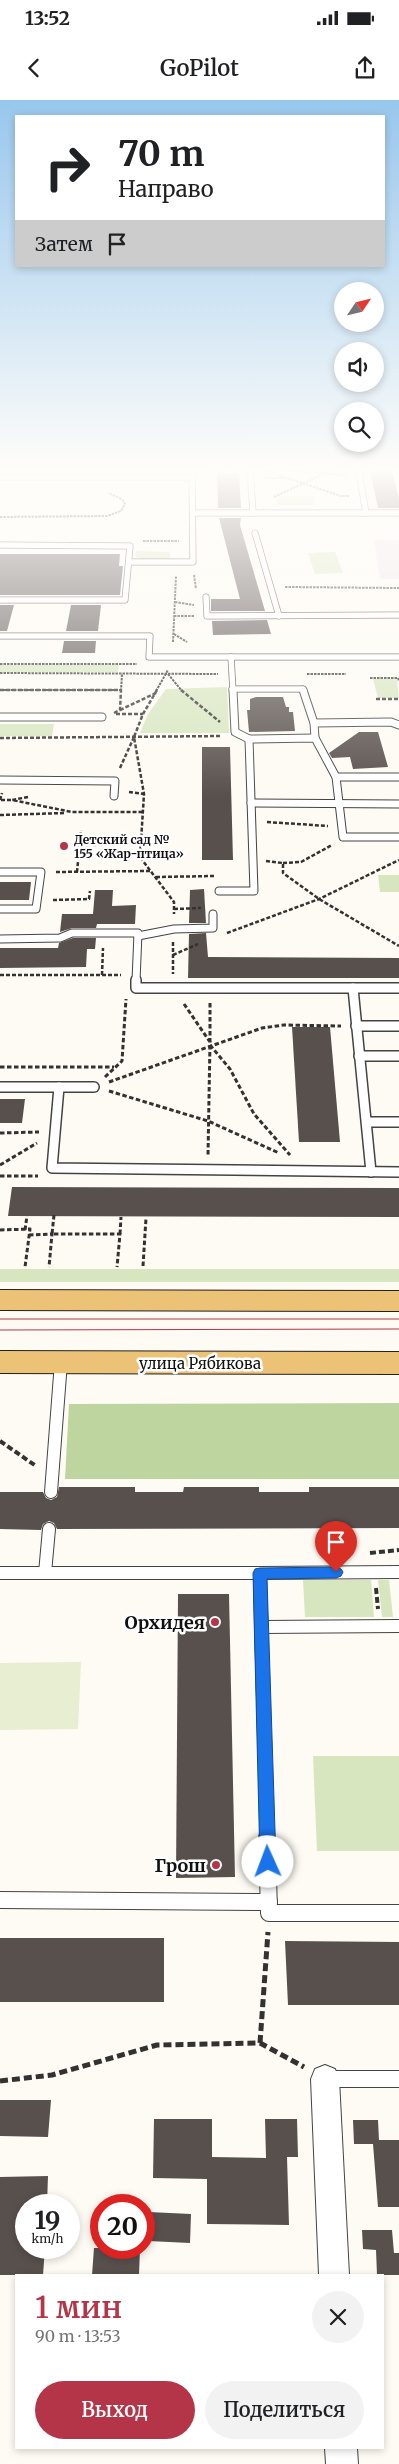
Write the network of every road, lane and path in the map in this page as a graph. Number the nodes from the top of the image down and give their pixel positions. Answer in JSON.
{"nodes":[{"id":1,"x":127,"y":576,"type":"edge"},
{"id":2,"x":176,"y":576,"type":"edge"},
{"id":3,"x":194,"y":576,"type":"edge"},
{"id":4,"x":267,"y":576,"type":"edge"},
{"id":5,"x":270,"y":586,"type":"junction"},
{"id":6,"x":399,"y":588,"type":"edge"},
{"id":7,"x":206,"y":596,"type":"joint"},
{"id":8,"x":0,"y":600,"type":"edge"},
{"id":9,"x":399,"y":615,"type":"edge"},
{"id":10,"x":279,"y":616,"type":"junction"},
{"id":11,"x":0,"y":636,"type":"edge"},
{"id":12,"x":172,"y":657,"type":"junction"},
{"id":13,"x":399,"y":657,"type":"edge"},
{"id":14,"x":231,"y":658,"type":"junction"},
{"id":15,"x":0,"y":664,"type":"edge"},
{"id":16,"x":143,"y":664,"type":"dead end"},
{"id":17,"x":0,"y":673,"type":"edge"},
{"id":18,"x":122,"y":674,"type":"junction"},
{"id":19,"x":167,"y":674,"type":"junction"},
{"id":20,"x":232,"y":674,"type":"junction"},
{"id":21,"x":301,"y":674,"type":"dead end"},
{"id":22,"x":350,"y":674,"type":"dead end"},
{"id":23,"x":370,"y":674,"type":"dead end"},
{"id":24,"x":399,"y":674,"type":"edge"},
{"id":25,"x":370,"y":678,"type":"dead end"},
{"id":26,"x":399,"y":680,"type":"edge"},
{"id":27,"x":232,"y":688,"type":"junction"},
{"id":28,"x":0,"y":690,"type":"edge"},
{"id":29,"x":121,"y":690,"type":"junction"},
{"id":30,"x":156,"y":692,"type":"junction"},
{"id":31,"x":376,"y":699,"type":"dead end"},
{"id":32,"x":399,"y":699,"type":"edge"},
{"id":33,"x":120,"y":710,"type":"junction"},
{"id":34,"x":112,"y":714,"type":"dead end"},
{"id":35,"x":0,"y":717,"type":"edge"},
{"id":36,"x":102,"y":717,"type":"dead end"},
{"id":37,"x":314,"y":723,"type":"junction"},
{"id":38,"x":399,"y":725,"type":"edge"},
{"id":39,"x":234,"y":729,"type":"junction"},
{"id":40,"x":134,"y":737,"type":"junction"},
{"id":41,"x":246,"y":737,"type":"junction"},
{"id":42,"x":0,"y":738,"type":"edge"},
{"id":43,"x":315,"y":738,"type":"junction"},
{"id":44,"x":336,"y":777,"type":"junction"},
{"id":45,"x":399,"y":777,"type":"edge"},
{"id":46,"x":0,"y":780,"type":"edge"},
{"id":47,"x":115,"y":780,"type":"junction"},
{"id":48,"x":32,"y":796,"type":"dead end"},
{"id":49,"x":114,"y":796,"type":"dead end"},
{"id":50,"x":1,"y":800,"type":"edge"},
{"id":51,"x":12,"y":800,"type":"junction"},
{"id":52,"x":251,"y":803,"type":"junction"},
{"id":53,"x":339,"y":803,"type":"junction"},
{"id":54,"x":399,"y":804,"type":"edge"},
{"id":55,"x":72,"y":812,"type":"junction"},
{"id":56,"x":143,"y":812,"type":"junction"},
{"id":57,"x":0,"y":815,"type":"edge"},
{"id":58,"x":252,"y":822,"type":"junction"},
{"id":59,"x":342,"y":827,"type":"junction"},
{"id":60,"x":81,"y":830,"type":"dead end"},
{"id":61,"x":343,"y":837,"type":"junction"},
{"id":62,"x":399,"y":837,"type":"edge"},
{"id":63,"x":80,"y":845,"type":"junction"},
{"id":64,"x":97,"y":845,"type":"dead end"},
{"id":65,"x":399,"y":860,"type":"edge"},
{"id":66,"x":253,"y":861,"type":"junction"},
{"id":67,"x":282,"y":863,"type":"junction"},
{"id":68,"x":0,"y":872,"type":"edge"},
{"id":69,"x":41,"y":872,"type":"junction"},
{"id":70,"x":77,"y":872,"type":"junction"},
{"id":71,"x":151,"y":872,"type":"junction"},
{"id":72,"x":253,"y":876,"type":"junction"},
{"id":73,"x":155,"y":877,"type":"junction"},
{"id":74,"x":90,"y":891,"type":"dead end"},
{"id":75,"x":220,"y":891,"type":"dead end"},
{"id":76,"x":319,"y":899,"type":"junction"},
{"id":77,"x":37,"y":900,"type":"junction"},
{"id":78,"x":174,"y":902,"type":"dead end"},
{"id":79,"x":0,"y":909,"type":"edge"},
{"id":80,"x":213,"y":914,"type":"dead end"},
{"id":81,"x":242,"y":927,"type":"dead end"},
{"id":82,"x":104,"y":933,"type":"junction"},
{"id":83,"x":138,"y":936,"type":"junction"},
{"id":84,"x":0,"y":939,"type":"edge"},
{"id":85,"x":399,"y":946,"type":"edge"},
{"id":86,"x":102,"y":974,"type":"junction"},
{"id":87,"x":0,"y":975,"type":"edge"},
{"id":88,"x":137,"y":975,"type":"junction"},
{"id":89,"x":173,"y":988,"type":"junction"},
{"id":90,"x":210,"y":988,"type":"junction"},
{"id":91,"x":352,"y":988,"type":"junction"},
{"id":92,"x":399,"y":988,"type":"edge"},
{"id":93,"x":126,"y":997,"type":"dead end"},
{"id":94,"x":356,"y":1026,"type":"junction"},
{"id":95,"x":399,"y":1026,"type":"edge"},
{"id":96,"x":210,"y":1044,"type":"junction"},
{"id":97,"x":359,"y":1056,"type":"junction"},
{"id":98,"x":399,"y":1056,"type":"edge"},
{"id":99,"x":0,"y":1067,"type":"edge"},
{"id":100,"x":116,"y":1067,"type":"junction"},
{"id":101,"x":0,"y":1087,"type":"edge"},
{"id":102,"x":60,"y":1087,"type":"junction"},
{"id":103,"x":94,"y":1087,"type":"junction"},
{"id":104,"x":208,"y":1121,"type":"junction"},
{"id":105,"x":367,"y":1122,"type":"junction"},
{"id":106,"x":399,"y":1122,"type":"edge"},
{"id":107,"x":55,"y":1132,"type":"junction"},
{"id":108,"x":0,"y":1133,"type":"edge"},
{"id":109,"x":290,"y":1156,"type":"junction"},
{"id":110,"x":299,"y":1158,"type":"dead end"},
{"id":111,"x":0,"y":1165,"type":"edge"},
{"id":112,"x":207,"y":1170,"type":"junction"},
{"id":113,"x":372,"y":1172,"type":"junction"},
{"id":114,"x":399,"y":1172,"type":"edge"},
{"id":115,"x":0,"y":1176,"type":"edge"},
{"id":116,"x":42,"y":1176,"type":"dead end"},
{"id":117,"x":27,"y":1216,"type":"dead end"},
{"id":118,"x":54,"y":1216,"type":"dead end"},
{"id":119,"x":121,"y":1217,"type":"dead end"},
{"id":120,"x":146,"y":1218,"type":"dead end"},
{"id":121,"x":0,"y":1230,"type":"edge"},
{"id":122,"x":25,"y":1230,"type":"junction"},
{"id":123,"x":29,"y":1234,"type":"junction"},
{"id":124,"x":52,"y":1234,"type":"junction"},
{"id":125,"x":120,"y":1234,"type":"junction"},
{"id":126,"x":117,"y":1266,"type":"dead end"},
{"id":127,"x":143,"y":1266,"type":"dead end"},
{"id":128,"x":25,"y":1267,"type":"dead end"},
{"id":129,"x":49,"y":1267,"type":"dead end"},
{"id":130,"x":0,"y":1300,"type":"edge"},
{"id":131,"x":399,"y":1301,"type":"edge"},
{"id":132,"x":0,"y":1362,"type":"edge"},
{"id":133,"x":61,"y":1362,"type":"junction"},
{"id":134,"x":399,"y":1363,"type":"edge"},
{"id":135,"x":0,"y":1441,"type":"edge"},
{"id":136,"x":53,"y":1477,"type":"junction"},
{"id":137,"x":52,"y":1492,"type":"dead end"},
{"id":138,"x":49,"y":1530,"type":"dead end"},
{"id":139,"x":374,"y":1572,"type":"junction"},
{"id":140,"x":399,"y":1572,"type":"edge"},
{"id":141,"x":0,"y":1573,"type":"edge"},
{"id":142,"x":45,"y":1573,"type":"junction"},
{"id":143,"x":260,"y":1573,"type":"junction"},
{"id":144,"x":379,"y":1626,"type":"junction"},
{"id":145,"x":399,"y":1626,"type":"edge"},
{"id":146,"x":262,"y":1627,"type":"junction"},
{"id":147,"x":0,"y":1900,"type":"edge"},
{"id":148,"x":269,"y":1907,"type":"junction"},
{"id":149,"x":399,"y":1913,"type":"edge"},
{"id":150,"x":260,"y":2043,"type":"junction"},
{"id":151,"x":325,"y":2078,"type":"junction"},
{"id":152,"x":399,"y":2079,"type":"edge"},
{"id":153,"x":0,"y":2081,"type":"edge"},
{"id":154,"x":334,"y":2274,"type":"edge"},
{"id":155,"x":341,"y":2449,"type":"edge"},
{"id":156,"x":342,"y":2464,"type":"edge"}],
"edges":[{"from":1,"to":8,"type":"lane"},
{"from":2,"to":12,"type":"path"},
{"from":3,"to":7,"type":"path"},
{"from":4,"to":5,"type":"lane"},
{"from":5,"to":6,"type":"path"},
{"from":5,"to":10,"type":"lane"},
{"from":7,"to":10,"type":"lane"},
{"from":9,"to":10,"type":"lane"},
{"from":11,"to":12,"type":"lane"},
{"from":12,"to":14,"type":"lane"},
{"from":13,"to":14,"type":"lane"},
{"from":14,"to":20,"type":"lane"},
{"from":15,"to":16,"type":"path"},
{"from":17,"to":18,"type":"path"},
{"from":18,"to":19,"type":"path"},
{"from":18,"to":29,"type":"path"},
{"from":19,"to":20,"type":"path"},
{"from":19,"to":30,"type":"path"},
{"from":19,"to":39,"type":"path"},
{"from":20,"to":27,"type":"lane"},
{"from":21,"to":22,"type":"path"},
{"from":23,"to":24,"type":"path"},
{"from":25,"to":26,"type":"path"},
{"from":27,"to":37,"type":"lane"},
{"from":27,"to":39,"type":"lane"},
{"from":28,"to":29,"type":"path"},
{"from":29,"to":33,"type":"path"},
{"from":30,"to":33,"type":"path"},
{"from":30,"to":40,"type":"path"},
{"from":31,"to":32,"type":"path"},
{"from":33,"to":34,"type":"path"},
{"from":35,"to":36,"type":"lane"},
{"from":37,"to":38,"type":"lane"},
{"from":37,"to":43,"type":"lane"},
{"from":39,"to":41,"type":"lane"},
{"from":40,"to":41,"type":"path"},
{"from":40,"to":42,"type":"path"},
{"from":40,"to":47,"type":"path"},
{"from":40,"to":56,"type":"path"},
{"from":41,"to":43,"type":"lane"},
{"from":41,"to":52,"type":"lane"},
{"from":43,"to":44,"type":"lane"},
{"from":44,"to":45,"type":"lane"},
{"from":44,"to":53,"type":"lane"},
{"from":46,"to":47,"type":"lane"},
{"from":47,"to":49,"type":"lane"},
{"from":48,"to":51,"type":"path"},
{"from":50,"to":51,"type":"path"},
{"from":51,"to":55,"type":"path"},
{"from":52,"to":53,"type":"lane"},
{"from":52,"to":58,"type":"lane"},
{"from":53,"to":54,"type":"lane"},
{"from":53,"to":59,"type":"lane"},
{"from":55,"to":56,"type":"path"},
{"from":55,"to":57,"type":"path"},
{"from":56,"to":71,"type":"path"},
{"from":58,"to":59,"type":"path"},
{"from":58,"to":66,"type":"lane"},
{"from":59,"to":61,"type":"lane"},
{"from":60,"to":63,"type":"path"},
{"from":61,"to":62,"type":"lane"},
{"from":61,"to":67,"type":"path"},
{"from":63,"to":64,"type":"path"},
{"from":63,"to":70,"type":"path"},
{"from":65,"to":76,"type":"path"},
{"from":66,"to":67,"type":"path"},
{"from":66,"to":72,"type":"lane"},
{"from":67,"to":76,"type":"path"},
{"from":68,"to":69,"type":"lane"},
{"from":69,"to":70,"type":"path"},
{"from":69,"to":77,"type":"lane"},
{"from":70,"to":71,"type":"path"},
{"from":71,"to":73,"type":"path"},
{"from":72,"to":73,"type":"path"},
{"from":72,"to":75,"type":"lane"},
{"from":73,"to":78,"type":"path"},
{"from":74,"to":77,"type":"path"},
{"from":76,"to":81,"type":"path"},
{"from":76,"to":85,"type":"path"},
{"from":77,"to":79,"type":"lane"},
{"from":80,"to":83,"type":"lane"},
{"from":82,"to":83,"type":"lane"},
{"from":82,"to":84,"type":"lane"},
{"from":82,"to":86,"type":"path"},
{"from":83,"to":88,"type":"lane"},
{"from":86,"to":87,"type":"path"},
{"from":86,"to":88,"type":"path"},
{"from":88,"to":89,"type":"lane"},
{"from":89,"to":90,"type":"lane"},
{"from":89,"to":96,"type":"path"},
{"from":90,"to":91,"type":"lane"},
{"from":90,"to":96,"type":"path"},
{"from":91,"to":92,"type":"lane"},
{"from":91,"to":94,"type":"lane"},
{"from":93,"to":100,"type":"path"},
{"from":94,"to":95,"type":"lane"},
{"from":94,"to":96,"type":"path"},
{"from":94,"to":97,"type":"lane"},
{"from":96,"to":103,"type":"path"},
{"from":96,"to":104,"type":"path"},
{"from":96,"to":109,"type":"path"},
{"from":97,"to":98,"type":"lane"},
{"from":97,"to":105,"type":"lane"},
{"from":99,"to":100,"type":"path"},
{"from":100,"to":103,"type":"path"},
{"from":101,"to":102,"type":"lane"},
{"from":102,"to":103,"type":"lane"},
{"from":102,"to":107,"type":"lane"},
{"from":103,"to":104,"type":"path"},
{"from":104,"to":109,"type":"path"},
{"from":104,"to":112,"type":"path"},
{"from":105,"to":106,"type":"lane"},
{"from":105,"to":113,"type":"lane"},
{"from":107,"to":108,"type":"path"},
{"from":107,"to":111,"type":"path"},
{"from":107,"to":112,"type":"lane"},
{"from":109,"to":110,"type":"path"},
{"from":112,"to":113,"type":"lane"},
{"from":113,"to":114,"type":"lane"},
{"from":115,"to":116,"type":"path"},
{"from":117,"to":122,"type":"path"},
{"from":118,"to":124,"type":"path"},
{"from":119,"to":125,"type":"path"},
{"from":120,"to":127,"type":"path"},
{"from":121,"to":122,"type":"path"},
{"from":122,"to":123,"type":"path"},
{"from":123,"to":124,"type":"path"},
{"from":123,"to":128,"type":"path"},
{"from":124,"to":125,"type":"path"},
{"from":124,"to":129,"type":"path"},
{"from":125,"to":126,"type":"path"},
{"from":130,"to":131,"type":"main road"},
{"from":132,"to":133,"type":"main road","name":"улица Рябикова"},
{"from":133,"to":134,"type":"main road","name":"улица Рябикова"},
{"from":133,"to":136,"type":"lane"},
{"from":135,"to":136,"type":"path"},
{"from":136,"to":137,"type":"lane"},
{"from":138,"to":142,"type":"lane"},
{"from":139,"to":140,"type":"lane"},
{"from":139,"to":143,"type":"lane"},
{"from":139,"to":144,"type":"path"},
{"from":141,"to":142,"type":"lane"},
{"from":142,"to":143,"type":"lane"},
{"from":143,"to":146,"type":"lane"},
{"from":144,"to":145,"type":"lane"},
{"from":144,"to":146,"type":"lane"},
{"from":146,"to":148,"type":"lane"},
{"from":147,"to":148,"type":"lane"},
{"from":148,"to":149,"type":"lane"},
{"from":148,"to":150,"type":"path"},
{"from":150,"to":151,"type":"path"},
{"from":150,"to":153,"type":"path"},
{"from":151,"to":152,"type":"lane"},
{"from":151,"to":154,"type":"street"},
{"from":155,"to":156,"type":"street"}]}
